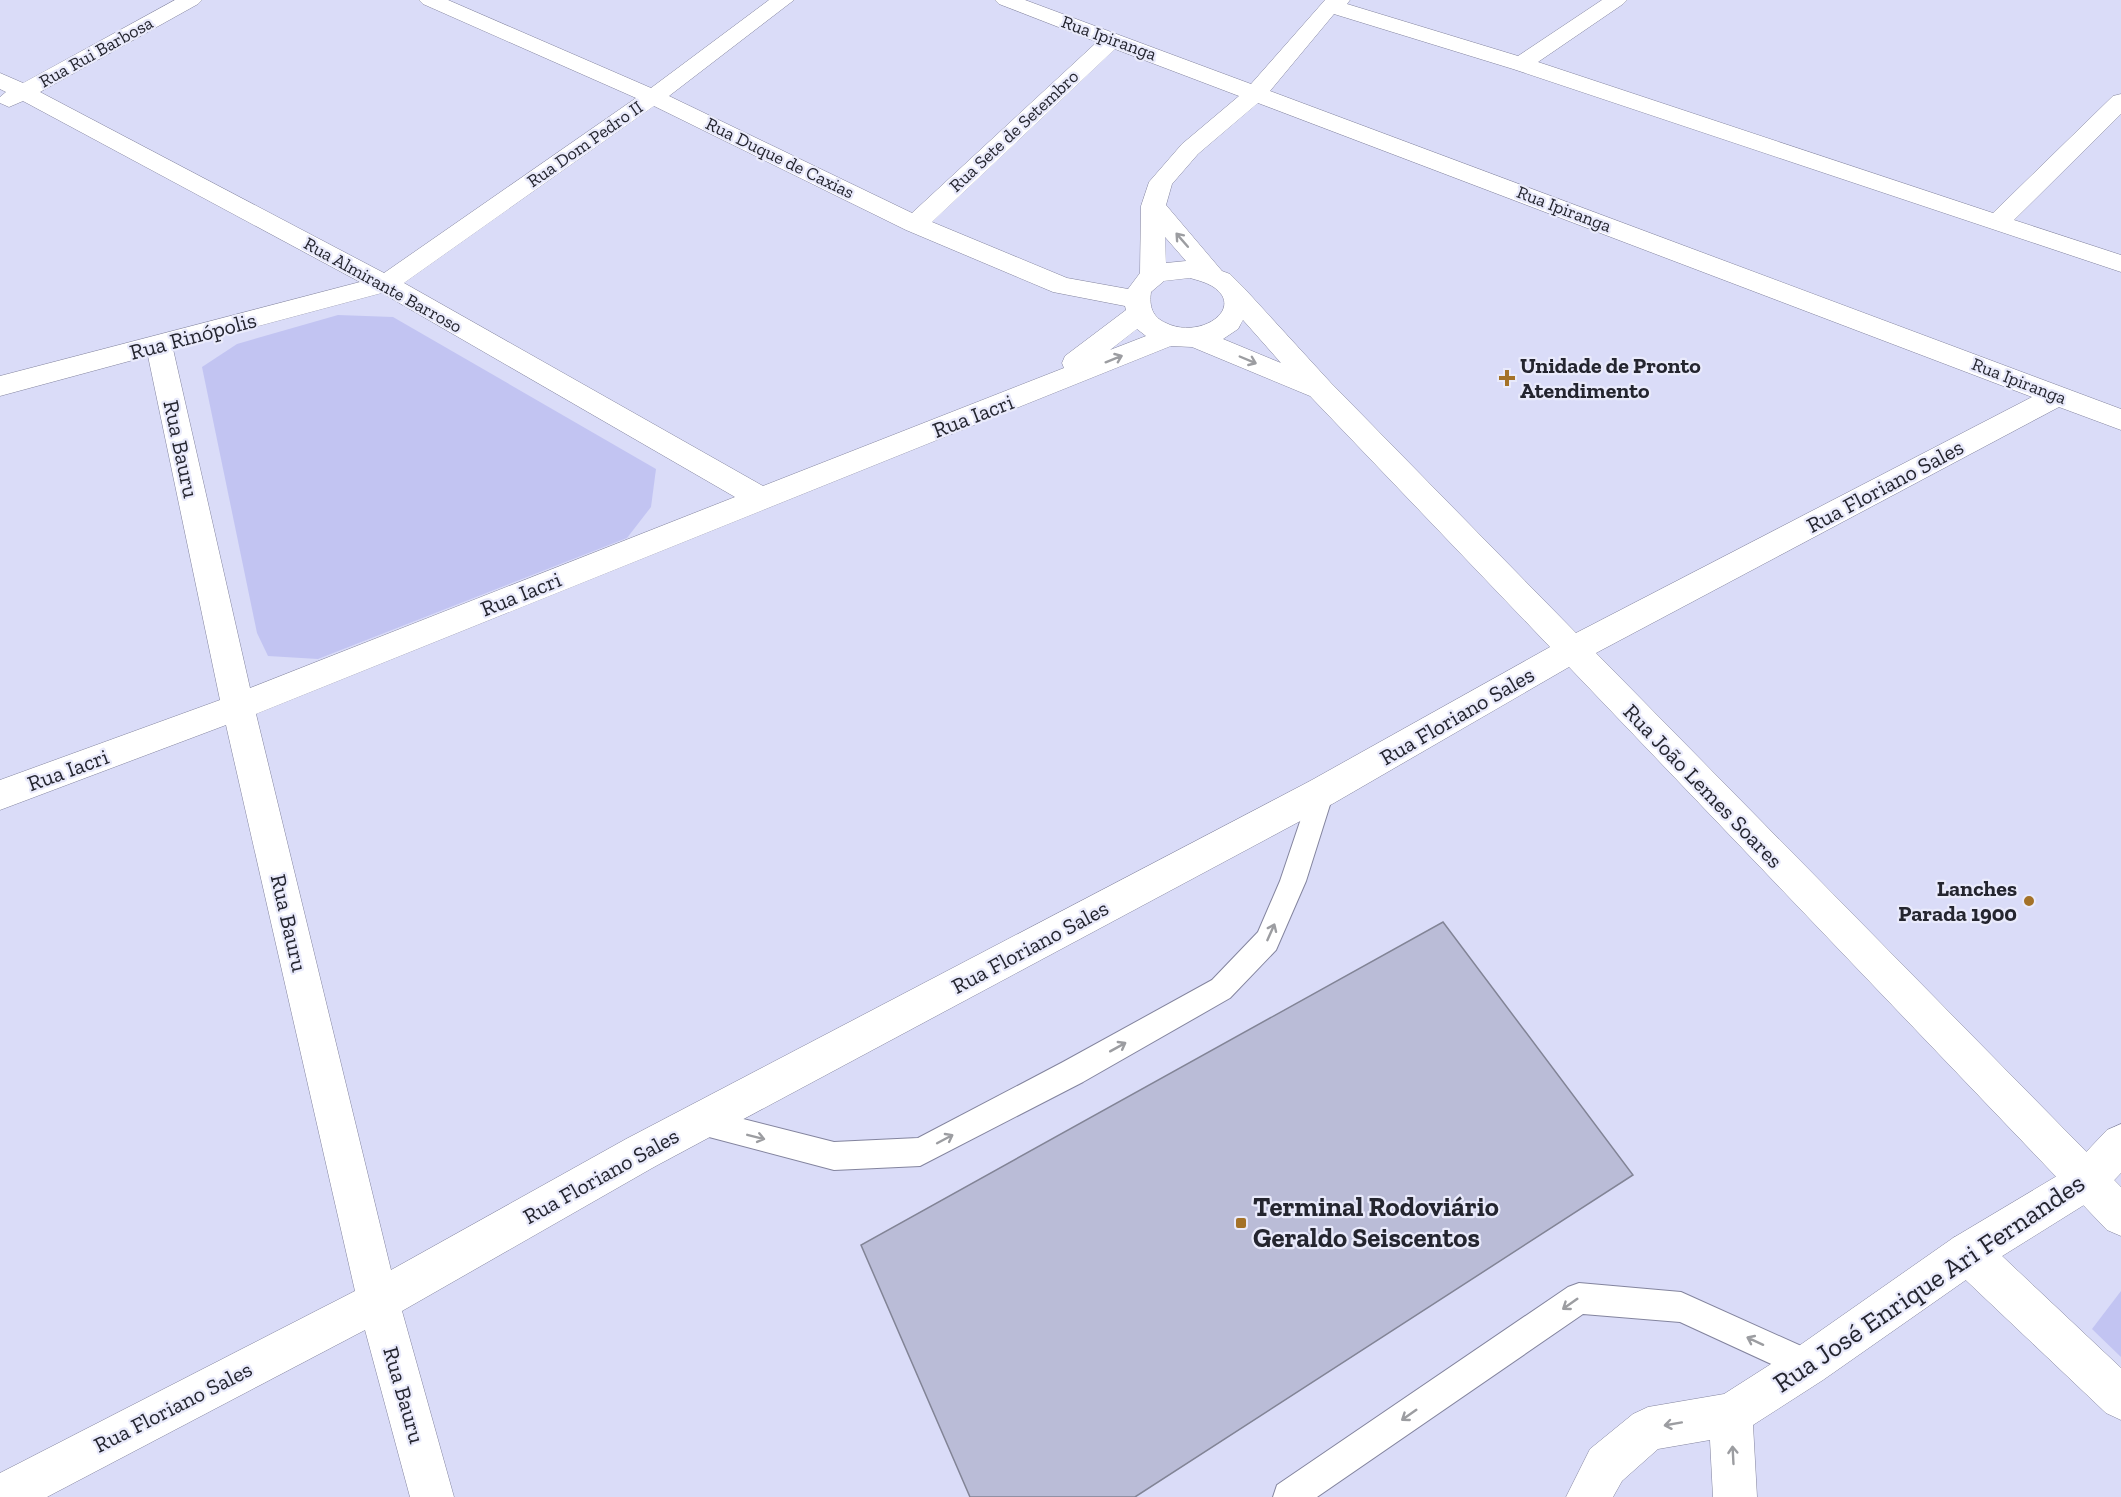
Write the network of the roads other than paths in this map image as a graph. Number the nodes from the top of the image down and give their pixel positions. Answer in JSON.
{"nodes":[{"id":1,"x":191,"y":0,"type":"edge"},
{"id":2,"x":430,"y":0,"type":"edge"},
{"id":3,"x":783,"y":0,"type":"edge"},
{"id":4,"x":1006,"y":0,"type":"edge"},
{"id":5,"x":1616,"y":0,"type":"edge"},
{"id":6,"x":1332,"y":2,"type":"edge"},
{"id":7,"x":1113,"y":39,"type":"junction"},
{"id":8,"x":1521,"y":64,"type":"junction"},
{"id":9,"x":0,"y":80,"type":"edge"},
{"id":10,"x":23,"y":92,"type":"junction"},
{"id":11,"x":1256,"y":93,"type":"junction"},
{"id":12,"x":653,"y":97,"type":"junction"},
{"id":13,"x":2121,"y":101,"type":"edge"},
{"id":14,"x":0,"y":105,"type":"edge"},
{"id":15,"x":1153,"y":206,"type":"junction"},
{"id":16,"x":915,"y":224,"type":"junction"},
{"id":17,"x":1997,"y":224,"type":"junction"},
{"id":18,"x":2121,"y":264,"type":"edge"},
{"id":19,"x":1211,"y":274,"type":"junction"},
{"id":20,"x":1154,"y":276,"type":"junction"},
{"id":21,"x":385,"y":284,"type":"junction"},
{"id":22,"x":1236,"y":296,"type":"junction"},
{"id":23,"x":1137,"y":306,"type":"junction"},
{"id":24,"x":1183,"y":337,"type":"junction"},
{"id":25,"x":159,"y":346,"type":"junction"},
{"id":26,"x":0,"y":386,"type":"edge"},
{"id":27,"x":1040,"y":389,"type":"junction"},
{"id":28,"x":1321,"y":390,"type":"junction"},
{"id":29,"x":2057,"y":396,"type":"junction"},
{"id":30,"x":2121,"y":420,"type":"edge"},
{"id":31,"x":761,"y":498,"type":"junction"},
{"id":32,"x":1572,"y":650,"type":"junction"},
{"id":33,"x":238,"y":707,"type":"junction"},
{"id":34,"x":1322,"y":792,"type":"junction"},
{"id":35,"x":0,"y":795,"type":"edge"},
{"id":36,"x":700,"y":1122,"type":"junction"},
{"id":37,"x":2121,"y":1144,"type":"edge"},
{"id":38,"x":2086,"y":1181,"type":"junction"},
{"id":39,"x":2121,"y":1216,"type":"edge"},
{"id":40,"x":1968,"y":1252,"type":"junction"},
{"id":41,"x":378,"y":1301,"type":"junction"},
{"id":42,"x":1808,"y":1365,"type":"junction"},
{"id":43,"x":2121,"y":1398,"type":"edge"},
{"id":44,"x":1731,"y":1414,"type":"junction"},
{"id":45,"x":1,"y":1497,"type":"edge"},
{"id":46,"x":432,"y":1497,"type":"edge"},
{"id":47,"x":1289,"y":1497,"type":"edge"},
{"id":48,"x":1588,"y":1497,"type":"edge"},
{"id":49,"x":1735,"y":1497,"type":"edge"}],
"edges":[{"from":1,"to":10,"type":"street","name":"Rua Rui Barbosa"},
{"from":2,"to":12,"type":"street","name":"Rua Duque de Caxias"},
{"from":3,"to":12,"type":"street","name":"Rua Dom Pedro II"},
{"from":4,"to":7,"type":"street","name":"Rua Ipiranga"},
{"from":5,"to":8,"type":"street"},
{"from":6,"to":8,"type":"street"},
{"from":6,"to":11,"type":"street"},
{"from":7,"to":11,"type":"street","name":"Rua Ipiranga"},
{"from":7,"to":16,"type":"street","name":"Rua Sete de Setembro"},
{"from":8,"to":17,"type":"street"},
{"from":9,"to":10,"type":"street","name":"Rua Almirante Barroso"},
{"from":10,"to":14,"type":"street","name":"Rua Rui Barbosa"},
{"from":10,"to":21,"type":"street","name":"Rua Almirante Barroso"},
{"from":11,"to":15,"type":"street"},
{"from":11,"to":29,"type":"street","name":"Rua Ipiranga"},
{"from":12,"to":16,"type":"street","name":"Rua Duque de Caxias"},
{"from":12,"to":21,"type":"street","name":"Rua Dom Pedro II"},
{"from":13,"to":17,"type":"street"},
{"from":19,"to":15,"type":"street","one_way":true},
{"from":15,"to":20,"type":"street"},
{"from":16,"to":23,"type":"street","name":"Rua Duque de Caxias"},
{"from":17,"to":18,"type":"street"},
{"from":19,"to":20,"type":"street"},
{"from":19,"to":22,"type":"street"},
{"from":20,"to":23,"type":"street"},
{"from":21,"to":25,"type":"street","name":"Rua Rinópolis"},
{"from":21,"to":31,"type":"street","name":"Rua Almirante Barroso"},
{"from":22,"to":24,"type":"street"},
{"from":22,"to":28,"type":"street","name":"Rua João Lemes Soares"},
{"from":23,"to":24,"type":"street"},
{"from":23,"to":27,"type":"street","name":"Rua Iacri"},
{"from":27,"to":24,"type":"street","name":"Rua Iacri","one_way":true},
{"from":24,"to":28,"type":"street","name":"Rua João Lemes Soares","one_way":true},
{"from":25,"to":26,"type":"street","name":"Rua Rinópolis"},
{"from":25,"to":33,"type":"street","name":"Rua Bauru"},
{"from":27,"to":31,"type":"street","name":"Rua Iacri"},
{"from":28,"to":32,"type":"street","name":"Rua João Lemes Soares"},
{"from":29,"to":30,"type":"street","name":"Rua Ipiranga"},
{"from":29,"to":32,"type":"street","name":"Rua Floriano Sales"},
{"from":31,"to":33,"type":"street","name":"Rua Iacri"},
{"from":32,"to":34,"type":"street","name":"Rua Floriano Sales"},
{"from":32,"to":38,"type":"street","name":"Rua João Lemes Soares"},
{"from":33,"to":35,"type":"street","name":"Rua Iacri"},
{"from":33,"to":41,"type":"street","name":"Rua Bauru"},
{"from":34,"to":36,"type":"street","name":"Rua Floriano Sales"},
{"from":36,"to":34,"type":"lane","one_way":true},
{"from":36,"to":41,"type":"street","name":"Rua Floriano Sales"},
{"from":37,"to":38,"type":"street","name":"Rua José Enrique Ari Fernandes"},
{"from":38,"to":39,"type":"street","name":"Rua João Lemes Soares"},
{"from":38,"to":40,"type":"street","name":"Rua José Enrique Ari Fernandes"},
{"from":40,"to":42,"type":"street","name":"Rua José Enrique Ari Fernandes"},
{"from":40,"to":43,"type":"street"},
{"from":41,"to":45,"type":"street","name":"Rua Floriano Sales"},
{"from":41,"to":46,"type":"street","name":"Rua Bauru"},
{"from":42,"to":44,"type":"street","name":"Rua José Enrique Ari Fernandes"},
{"from":42,"to":47,"type":"lane","one_way":true},
{"from":44,"to":48,"type":"street","name":"Rua José Enrique Ari Fernandes","one_way":true},
{"from":49,"to":44,"type":"street","one_way":true}]}
